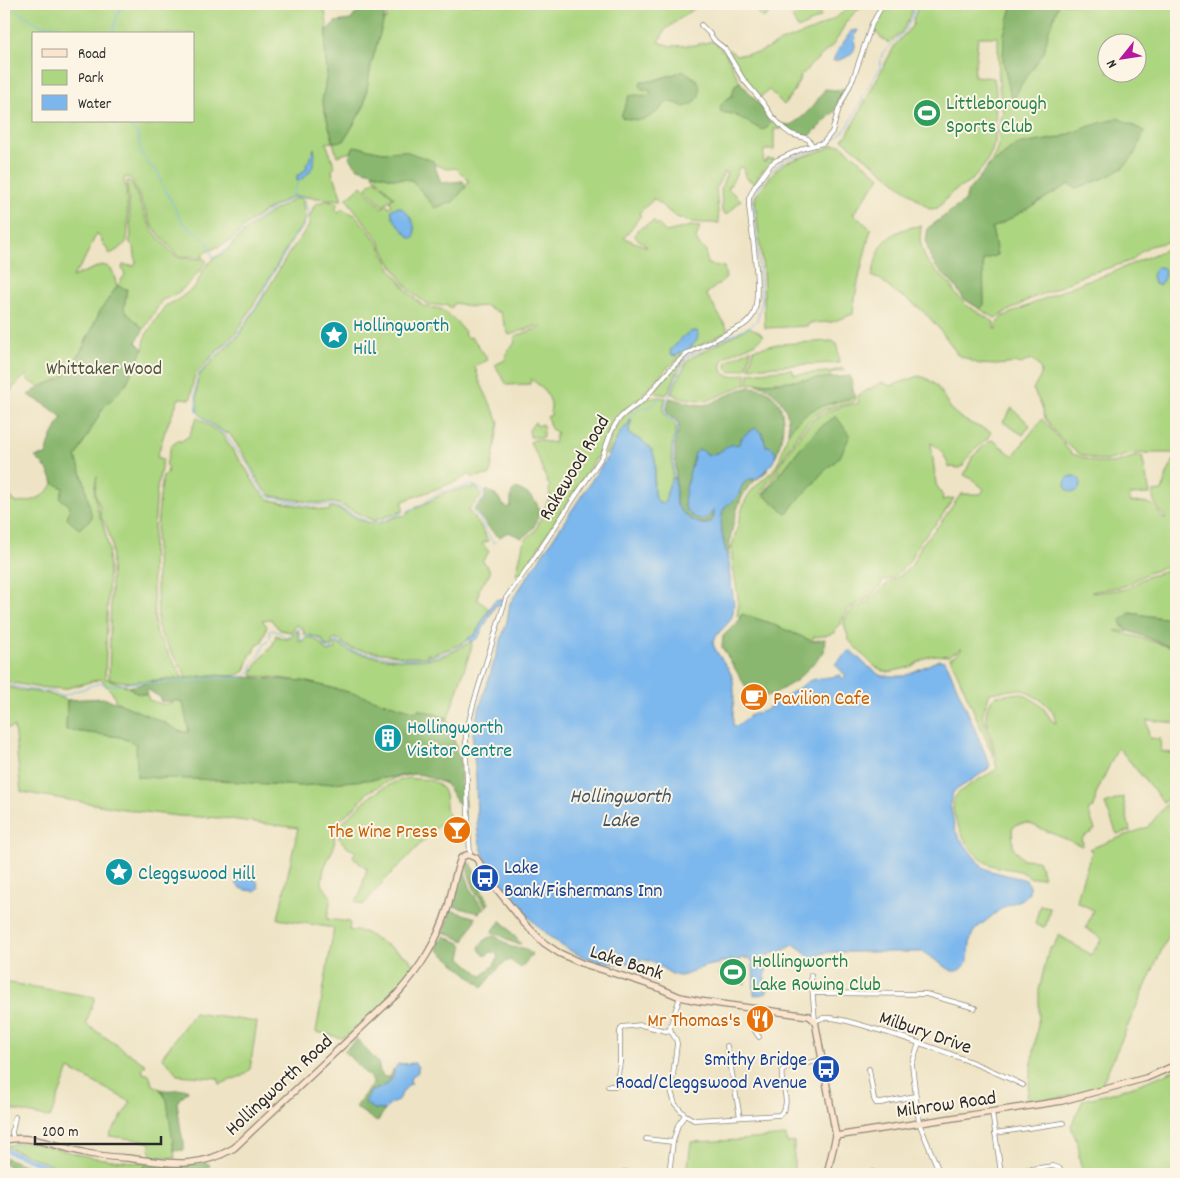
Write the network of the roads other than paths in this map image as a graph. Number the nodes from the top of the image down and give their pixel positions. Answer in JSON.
{"nodes":[{"id":1,"x":883,"y":4,"type":"edge"},
{"id":2,"x":701,"y":25,"type":"dead end"},
{"id":3,"x":812,"y":145,"type":"junction"},
{"id":4,"x":470,"y":855,"type":"junction"},
{"id":5,"x":811,"y":976,"type":"dead end"},
{"id":6,"x":813,"y":994,"type":"junction"},
{"id":7,"x":680,"y":997,"type":"junction"},
{"id":8,"x":975,"y":1008,"type":"dead end"},
{"id":9,"x":754,"y":1009,"type":"junction"},
{"id":10,"x":815,"y":1021,"type":"junction"},
{"id":11,"x":670,"y":1030,"type":"junction"},
{"id":12,"x":759,"y":1037,"type":"dead end"},
{"id":13,"x":919,"y":1043,"type":"junction"},
{"id":14,"x":727,"y":1046,"type":"dead end"},
{"id":15,"x":822,"y":1060,"type":"junction"},
{"id":16,"x":1176,"y":1065,"type":"edge"},
{"id":17,"x":869,"y":1069,"type":"dead end"},
{"id":18,"x":1023,"y":1085,"type":"dead end"},
{"id":19,"x":608,"y":1086,"type":"dead end"},
{"id":20,"x":915,"y":1096,"type":"junction"},
{"id":21,"x":992,"y":1112,"type":"junction"},
{"id":22,"x":686,"y":1115,"type":"junction"},
{"id":23,"x":15,"y":1117,"type":"dead end"},
{"id":24,"x":740,"y":1117,"type":"junction"},
{"id":25,"x":918,"y":1123,"type":"junction"},
{"id":26,"x":1063,"y":1123,"type":"dead end"},
{"id":27,"x":995,"y":1133,"type":"junction"},
{"id":28,"x":836,"y":1136,"type":"junction"},
{"id":29,"x":13,"y":1138,"type":"junction"},
{"id":30,"x":646,"y":1138,"type":"dead end"},
{"id":31,"x":4,"y":1140,"type":"edge"},
{"id":32,"x":673,"y":1142,"type":"junction"},
{"id":33,"x":624,"y":1172,"type":"dead end"},
{"id":34,"x":872,"y":1172,"type":"dead end"},
{"id":35,"x":637,"y":1174,"type":"edge"},
{"id":36,"x":669,"y":1174,"type":"edge"},
{"id":37,"x":827,"y":1174,"type":"edge"},
{"id":38,"x":882,"y":1174,"type":"edge"},
{"id":39,"x":939,"y":1174,"type":"edge"},
{"id":40,"x":1001,"y":1174,"type":"edge"},
{"id":41,"x":1063,"y":1174,"type":"edge"}],
"edges":[{"from":1,"to":3,"type":"street","name":"Rakewood Road"},
{"from":2,"to":3,"type":"street"},
{"from":3,"to":4,"type":"street","name":"Rakewood Road"},
{"from":4,"to":7,"type":"main road","name":"Lake Bank"},
{"from":4,"to":29,"type":"main road","name":"Hollingworth Road"},
{"from":5,"to":6,"type":"street"},
{"from":6,"to":8,"type":"street"},
{"from":6,"to":10,"type":"street"},
{"from":7,"to":9,"type":"main road","name":"Lake Bank"},
{"from":7,"to":11,"type":"street"},
{"from":9,"to":10,"type":"main road","name":"Lake Bank"},
{"from":9,"to":12,"type":"street"},
{"from":10,"to":13,"type":"street","name":"Milbury Drive"},
{"from":10,"to":15,"type":"main road"},
{"from":11,"to":19,"type":"street"},
{"from":11,"to":22,"type":"street"},
{"from":13,"to":18,"type":"street","name":"Milbury Drive"},
{"from":13,"to":20,"type":"street"},
{"from":14,"to":24,"type":"street"},
{"from":15,"to":24,"type":"street"},
{"from":15,"to":28,"type":"main road"},
{"from":16,"to":21,"type":"main road","name":"Milnrow Road"},
{"from":17,"to":20,"type":"street"},
{"from":20,"to":25,"type":"street"},
{"from":21,"to":25,"type":"main road","name":"Milnrow Road"},
{"from":21,"to":27,"type":"street"},
{"from":22,"to":24,"type":"street"},
{"from":22,"to":32,"type":"street"},
{"from":23,"to":29,"type":"street"},
{"from":25,"to":28,"type":"main road","name":"Milnrow Road"},
{"from":25,"to":39,"type":"street"},
{"from":26,"to":27,"type":"street"},
{"from":27,"to":40,"type":"street"},
{"from":28,"to":37,"type":"main road"},
{"from":29,"to":31,"type":"main road","name":"Hollingworth Road"},
{"from":30,"to":32,"type":"street"},
{"from":32,"to":36,"type":"street"},
{"from":33,"to":35,"type":"street"},
{"from":34,"to":38,"type":"street"},
{"from":40,"to":41,"type":"street"}]}
